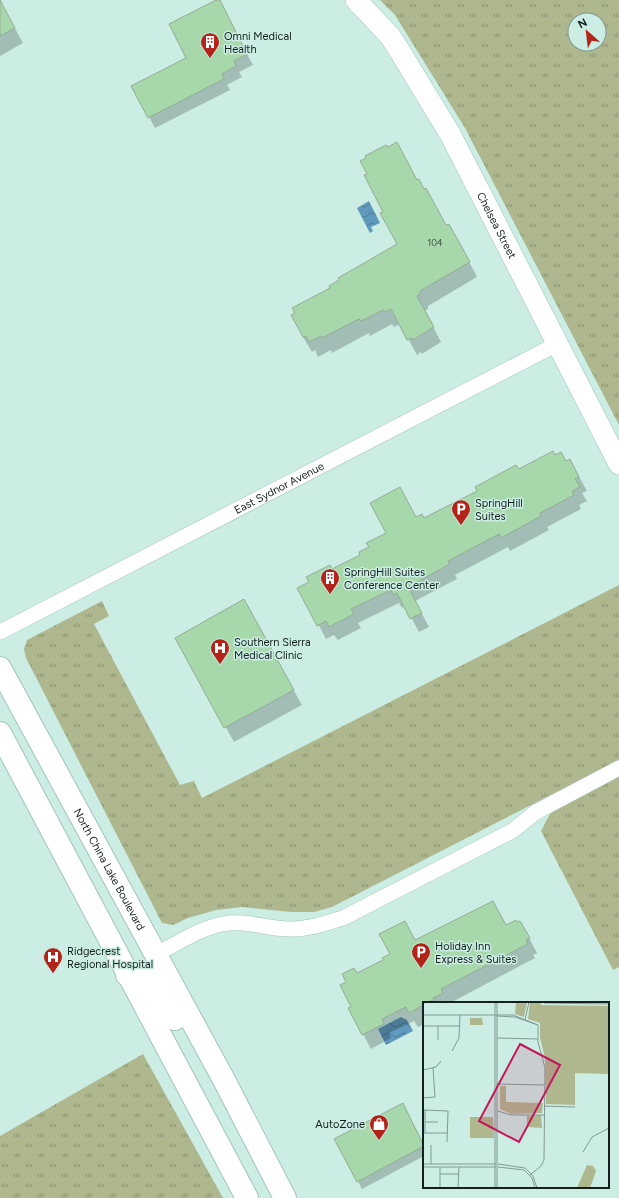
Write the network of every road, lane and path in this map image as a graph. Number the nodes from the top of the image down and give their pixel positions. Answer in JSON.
{"nodes":[{"id":1,"x":356,"y":0,"type":"edge"},
{"id":2,"x":558,"y":344,"type":"junction"},
{"id":3,"x":619,"y":464,"type":"edge"},
{"id":4,"x":0,"y":632,"type":"edge"},
{"id":5,"x":0,"y":668,"type":"edge"},
{"id":6,"x":0,"y":733,"type":"edge"},
{"id":7,"x":619,"y":768,"type":"edge"},
{"id":8,"x":156,"y":954,"type":"junction"},
{"id":9,"x":128,"y":975,"type":"junction"},
{"id":10,"x":224,"y":1080,"type":"junction"},
{"id":11,"x":247,"y":1198,"type":"edge"},
{"id":12,"x":286,"y":1198,"type":"edge"}],
"edges":[{"from":1,"to":2,"type":"street","name":"Chelsea Street"},
{"from":2,"to":3,"type":"street","name":"Chelsea Street"},
{"from":2,"to":4,"type":"street","name":"East Sydnor Avenue"},
{"from":5,"to":8,"type":"main road","name":"North China Lake Boulevard"},
{"from":6,"to":9,"type":"main road"},
{"from":7,"to":8,"type":"street"},
{"from":8,"to":10,"type":"main road","name":"North China Lake Boulevard"},
{"from":9,"to":10,"type":"main road"},
{"from":9,"to":11,"type":"main road"},
{"from":10,"to":12,"type":"main road","name":"North China Lake Boulevard"}]}
